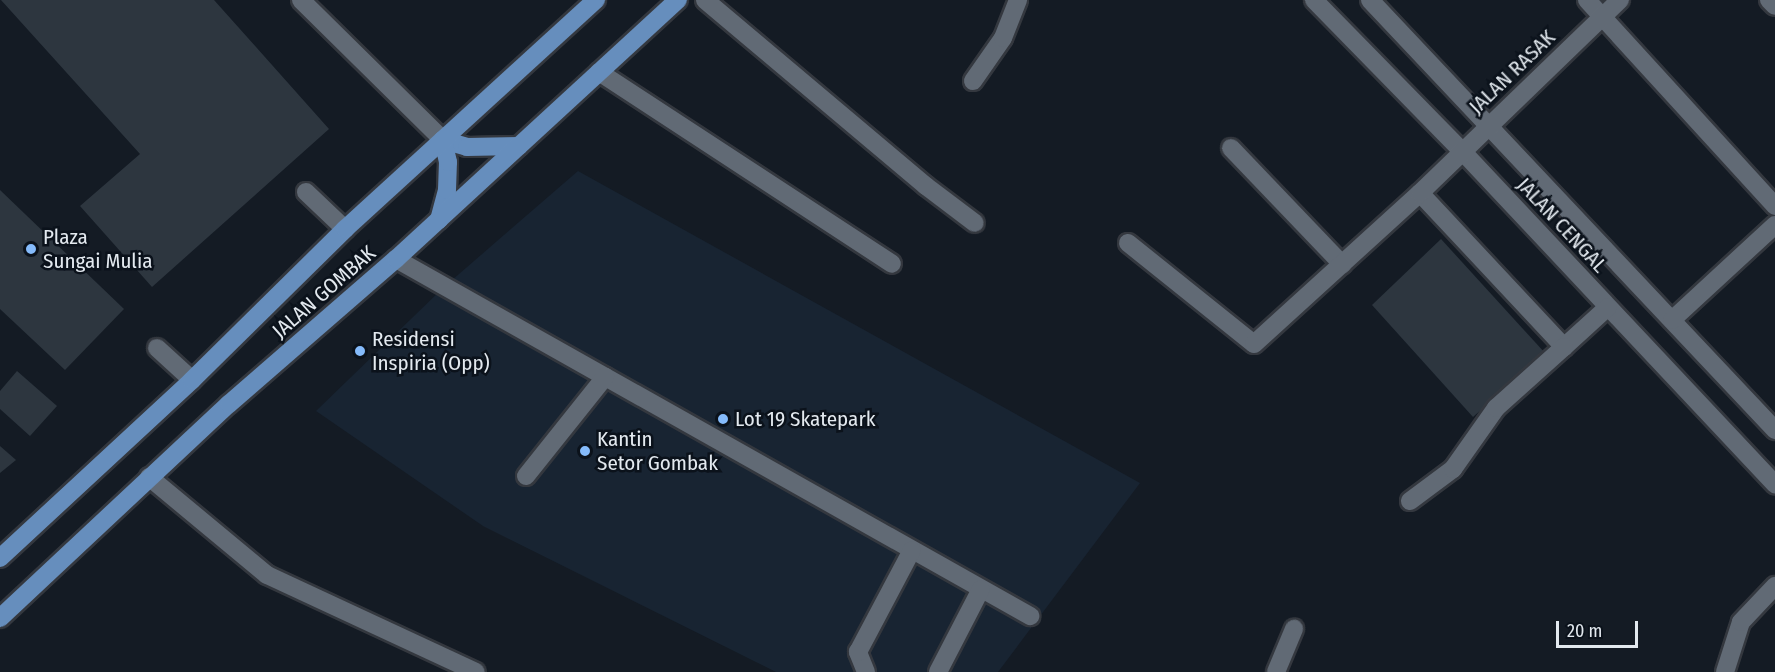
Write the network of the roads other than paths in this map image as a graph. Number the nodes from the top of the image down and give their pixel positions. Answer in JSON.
{"nodes":[{"id":1,"x":301,"y":0,"type":"edge"},
{"id":2,"x":596,"y":0,"type":"edge"},
{"id":3,"x":678,"y":0,"type":"edge"},
{"id":4,"x":705,"y":0,"type":"edge"},
{"id":5,"x":1018,"y":0,"type":"edge"},
{"id":6,"x":1314,"y":0,"type":"edge"},
{"id":7,"x":1370,"y":0,"type":"edge"},
{"id":8,"x":1587,"y":0,"type":"edge"},
{"id":9,"x":1620,"y":0,"type":"edge"},
{"id":10,"x":1769,"y":0,"type":"edge"},
{"id":11,"x":1775,"y":6,"type":"edge"},
{"id":12,"x":1602,"y":16,"type":"junction"},
{"id":13,"x":599,"y":72,"type":"junction"},
{"id":14,"x":973,"y":81,"type":"dead end"},
{"id":15,"x":1488,"y":125,"type":"junction"},
{"id":16,"x":443,"y":140,"type":"junction"},
{"id":17,"x":519,"y":146,"type":"junction"},
{"id":18,"x":1231,"y":148,"type":"dead end"},
{"id":19,"x":1462,"y":152,"type":"junction"},
{"id":20,"x":306,"y":192,"type":"dead end"},
{"id":21,"x":1420,"y":193,"type":"junction"},
{"id":22,"x":1775,"y":206,"type":"edge"},
{"id":23,"x":439,"y":220,"type":"junction"},
{"id":24,"x":975,"y":223,"type":"dead end"},
{"id":25,"x":1775,"y":225,"type":"edge"},
{"id":26,"x":345,"y":230,"type":"junction"},
{"id":27,"x":1128,"y":243,"type":"dead end"},
{"id":28,"x":396,"y":259,"type":"junction"},
{"id":29,"x":892,"y":264,"type":"dead end"},
{"id":30,"x":1342,"y":264,"type":"junction"},
{"id":31,"x":1608,"y":307,"type":"junction"},
{"id":32,"x":1672,"y":320,"type":"junction"},
{"id":33,"x":1564,"y":347,"type":"junction"},
{"id":34,"x":157,"y":348,"type":"dead end"},
{"id":35,"x":605,"y":377,"type":"junction"},
{"id":36,"x":192,"y":380,"type":"junction"},
{"id":37,"x":1775,"y":430,"type":"edge"},
{"id":38,"x":526,"y":476,"type":"dead end"},
{"id":39,"x":149,"y":477,"type":"junction"},
{"id":40,"x":1775,"y":484,"type":"edge"},
{"id":41,"x":1410,"y":501,"type":"dead end"},
{"id":42,"x":912,"y":550,"type":"junction"},
{"id":43,"x":0,"y":558,"type":"edge"},
{"id":44,"x":1775,"y":586,"type":"edge"},
{"id":45,"x":981,"y":589,"type":"junction"},
{"id":46,"x":1030,"y":616,"type":"dead end"},
{"id":47,"x":0,"y":618,"type":"edge"},
{"id":48,"x":1294,"y":629,"type":"dead end"},
{"id":49,"x":476,"y":672,"type":"edge"},
{"id":50,"x":866,"y":672,"type":"edge"},
{"id":51,"x":938,"y":672,"type":"edge"},
{"id":52,"x":1276,"y":672,"type":"edge"},
{"id":53,"x":1725,"y":672,"type":"edge"}],
"edges":[{"from":1,"to":16,"type":"street"},
{"from":2,"to":16,"type":"main road","name":"JALAN GOMBAK"},
{"from":3,"to":13,"type":"main road","name":"JALAN GOMBAK"},
{"from":4,"to":24,"type":"street"},
{"from":5,"to":14,"type":"street"},
{"from":6,"to":19,"type":"street","name":"JALAN CENGAL"},
{"from":7,"to":15,"type":"street","name":"JALAN CENGAL"},
{"from":8,"to":12,"type":"street"},
{"from":9,"to":12,"type":"street","name":"JALAN RASAK"},
{"from":10,"to":11,"type":"street"},
{"from":12,"to":15,"type":"street","name":"JALAN RASAK"},
{"from":12,"to":22,"type":"street"},
{"from":13,"to":17,"type":"main road","name":"JALAN GOMBAK"},
{"from":13,"to":29,"type":"street"},
{"from":15,"to":19,"type":"street","name":"JALAN RASAK"},
{"from":15,"to":32,"type":"street","name":"JALAN CENGAL"},
{"from":16,"to":17,"type":"main road"},
{"from":16,"to":23,"type":"main road"},
{"from":16,"to":26,"type":"main road","name":"JALAN GOMBAK"},
{"from":17,"to":23,"type":"main road","name":"JALAN GOMBAK"},
{"from":18,"to":30,"type":"street"},
{"from":19,"to":21,"type":"street","name":"JALAN RASAK"},
{"from":19,"to":31,"type":"street","name":"JALAN CENGAL"},
{"from":20,"to":26,"type":"street"},
{"from":21,"to":30,"type":"street","name":"JALAN RASAK"},
{"from":21,"to":33,"type":"street"},
{"from":23,"to":28,"type":"main road","name":"JALAN GOMBAK"},
{"from":25,"to":32,"type":"street"},
{"from":26,"to":36,"type":"main road","name":"JALAN GOMBAK"},
{"from":27,"to":30,"type":"street","name":"JALAN RASAK"},
{"from":28,"to":35,"type":"street"},
{"from":28,"to":39,"type":"main road","name":"JALAN GOMBAK"},
{"from":31,"to":33,"type":"street"},
{"from":31,"to":40,"type":"street","name":"JALAN CENGAL"},
{"from":32,"to":37,"type":"street","name":"JALAN CENGAL"},
{"from":33,"to":41,"type":"street"},
{"from":34,"to":36,"type":"street"},
{"from":35,"to":38,"type":"street"},
{"from":35,"to":42,"type":"street"},
{"from":36,"to":43,"type":"main road","name":"JALAN GOMBAK"},
{"from":39,"to":47,"type":"main road","name":"JALAN GOMBAK"},
{"from":39,"to":49,"type":"street"},
{"from":42,"to":45,"type":"street"},
{"from":42,"to":50,"type":"street"},
{"from":44,"to":53,"type":"street"},
{"from":45,"to":46,"type":"street"},
{"from":45,"to":51,"type":"street"},
{"from":48,"to":52,"type":"street"}]}
